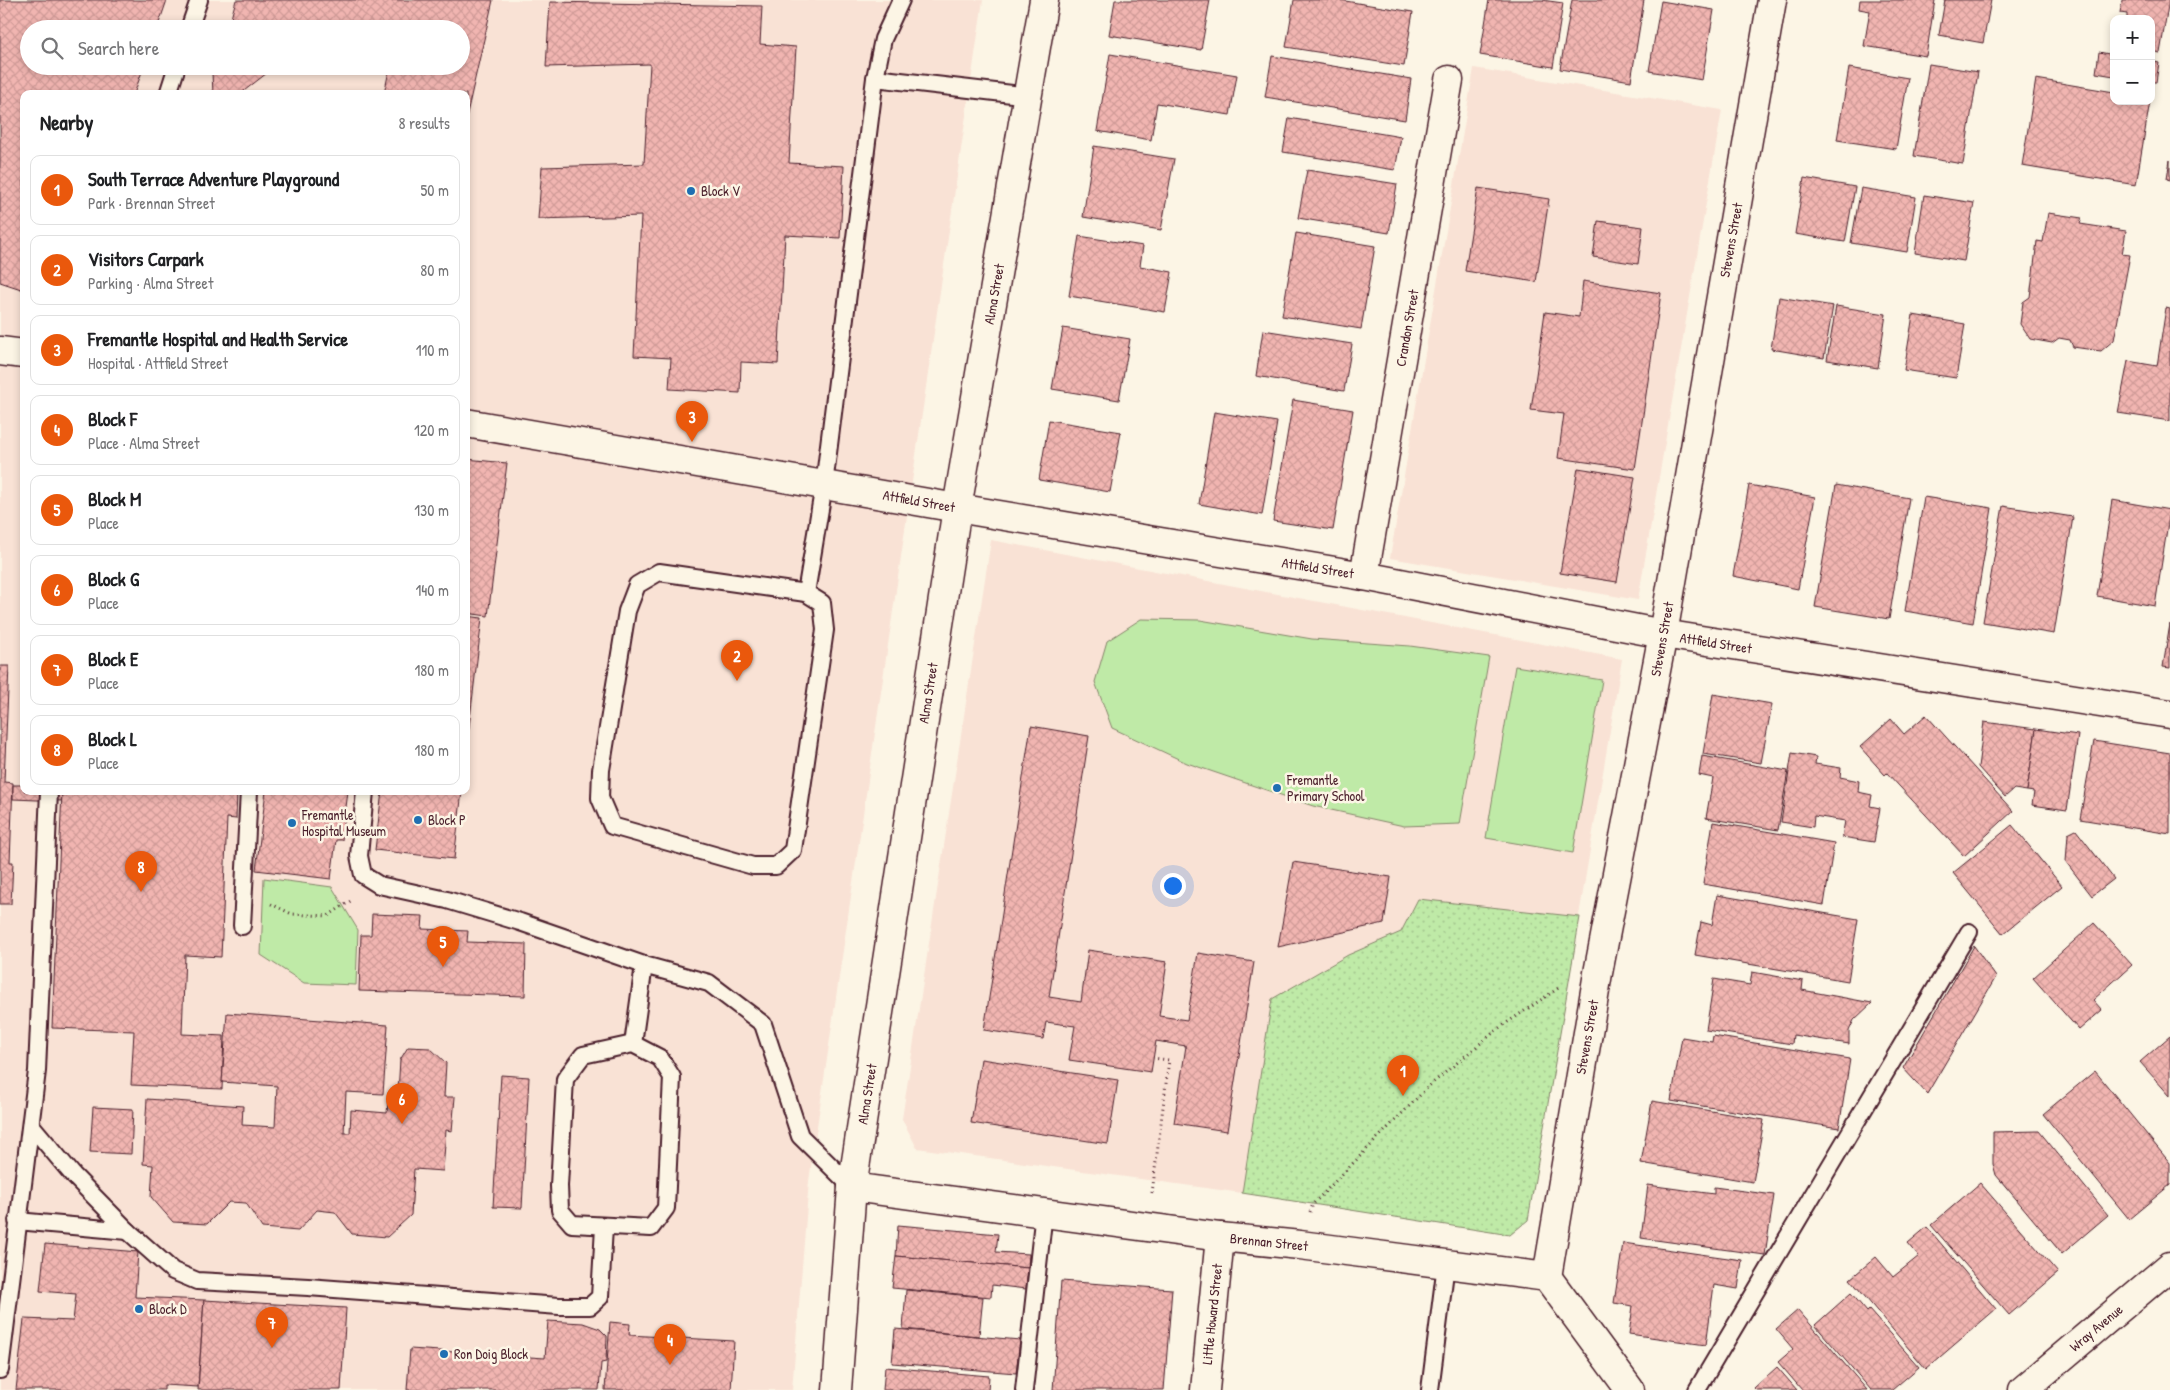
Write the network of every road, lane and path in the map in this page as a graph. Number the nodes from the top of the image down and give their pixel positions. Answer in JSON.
{"nodes":[{"id":1,"x":199,"y":0,"type":"edge"},
{"id":2,"x":901,"y":0,"type":"edge"},
{"id":3,"x":1044,"y":0,"type":"edge"},
{"id":4,"x":1772,"y":0,"type":"edge"},
{"id":5,"x":192,"y":20,"type":"edge"},
{"id":6,"x":174,"y":75,"type":"edge"},
{"id":7,"x":875,"y":78,"type":"junction"},
{"id":8,"x":1449,"y":80,"type":"dead end"},
{"id":9,"x":169,"y":90,"type":"edge"},
{"id":10,"x":1029,"y":96,"type":"junction"},
{"id":11,"x":0,"y":351,"type":"edge"},
{"id":12,"x":20,"y":354,"type":"edge"},
{"id":13,"x":470,"y":423,"type":"edge"},
{"id":14,"x":824,"y":485,"type":"junction"},
{"id":15,"x":957,"y":508,"type":"junction"},
{"id":16,"x":1364,"y":576,"type":"junction"},
{"id":17,"x":806,"y":593,"type":"junction"},
{"id":18,"x":1663,"y":634,"type":"junction"},
{"id":19,"x":2170,"y":714,"type":"edge"},
{"id":20,"x":49,"y":795,"type":"edge"},
{"id":21,"x":249,"y":795,"type":"edge"},
{"id":22,"x":365,"y":795,"type":"edge"},
{"id":23,"x":374,"y":882,"type":"junction"},
{"id":24,"x":243,"y":893,"type":"junction"},
{"id":25,"x":242,"y":926,"type":"dead end"},
{"id":26,"x":1969,"y":932,"type":"dead end"},
{"id":27,"x":644,"y":965,"type":"junction"},
{"id":28,"x":1598,"y":973,"type":"junction"},
{"id":29,"x":633,"y":1044,"type":"junction"},
{"id":30,"x":1153,"y":1058,"type":"dead end"},
{"id":31,"x":31,"y":1125,"type":"junction"},
{"id":32,"x":852,"y":1188,"type":"junction"},
{"id":33,"x":1044,"y":1212,"type":"junction"},
{"id":34,"x":17,"y":1220,"type":"junction"},
{"id":35,"x":1146,"y":1226,"type":"junction"},
{"id":36,"x":604,"y":1227,"type":"junction"},
{"id":37,"x":128,"y":1231,"type":"junction"},
{"id":38,"x":1220,"y":1237,"type":"junction"},
{"id":39,"x":1300,"y":1245,"type":"junction"},
{"id":40,"x":1446,"y":1264,"type":"junction"},
{"id":41,"x":2170,"y":1266,"type":"edge"},
{"id":42,"x":1547,"y":1277,"type":"junction"},
{"id":43,"x":0,"y":1370,"type":"edge"},
{"id":44,"x":837,"y":1390,"type":"edge"},
{"id":45,"x":1024,"y":1390,"type":"edge"},
{"id":46,"x":1204,"y":1390,"type":"edge"},
{"id":47,"x":1430,"y":1390,"type":"edge"},
{"id":48,"x":1630,"y":1390,"type":"edge"},
{"id":49,"x":1696,"y":1390,"type":"edge"},
{"id":50,"x":2024,"y":1390,"type":"edge"}],
"edges":[{"from":1,"to":5,"type":"lane"},
{"from":2,"to":7,"type":"lane"},
{"from":3,"to":10,"type":"street","name":"Alma Street"},
{"from":4,"to":18,"type":"street","name":"Stevens Street"},
{"from":6,"to":9,"type":"lane"},
{"from":7,"to":10,"type":"lane"},
{"from":7,"to":14,"type":"lane"},
{"from":8,"to":16,"type":"street","name":"Crandon Street"},
{"from":10,"to":15,"type":"street","name":"Alma Street"},
{"from":11,"to":12,"type":"street"},
{"from":13,"to":14,"type":"street","name":"Attfield Street"},
{"from":14,"to":15,"type":"street","name":"Attfield Street"},
{"from":14,"to":17,"type":"lane"},
{"from":15,"to":16,"type":"street","name":"Attfield Street"},
{"from":15,"to":32,"type":"street","name":"Alma Street"},
{"from":16,"to":18,"type":"street","name":"Attfield Street"},
{"from":17,"to":17,"type":"lane"},
{"from":18,"to":19,"type":"street","name":"Attfield Street"},
{"from":18,"to":28,"type":"street","name":"Stevens Street"},
{"from":20,"to":31,"type":"lane"},
{"from":21,"to":24,"type":"lane"},
{"from":22,"to":23,"type":"lane"},
{"from":23,"to":24,"type":"path"},
{"from":23,"to":27,"type":"lane"},
{"from":24,"to":25,"type":"lane"},
{"from":26,"to":49,"type":"lane"},
{"from":27,"to":29,"type":"lane"},
{"from":27,"to":32,"type":"lane"},
{"from":28,"to":39,"type":"path"},
{"from":28,"to":42,"type":"street","name":"Stevens Street"},
{"from":29,"to":36,"type":"lane"},
{"from":29,"to":36,"type":"lane"},
{"from":30,"to":35,"type":"path"},
{"from":31,"to":34,"type":"lane"},
{"from":31,"to":37,"type":"lane"},
{"from":32,"to":33,"type":"street","name":"Brennan Street"},
{"from":32,"to":44,"type":"street","name":"Alma Street"},
{"from":33,"to":35,"type":"street","name":"Brennan Street"},
{"from":33,"to":45,"type":"lane"},
{"from":34,"to":37,"type":"lane"},
{"from":34,"to":43,"type":"lane"},
{"from":35,"to":38,"type":"street","name":"Brennan Street"},
{"from":36,"to":37,"type":"lane"},
{"from":38,"to":39,"type":"street","name":"Brennan Street"},
{"from":38,"to":46,"type":"street","name":"Little Howard Street"},
{"from":39,"to":40,"type":"street","name":"Brennan Street"},
{"from":40,"to":42,"type":"street","name":"Brennan Street"},
{"from":40,"to":47,"type":"lane"},
{"from":41,"to":50,"type":"street","name":"Wray Avenue"},
{"from":42,"to":48,"type":"street"}]}
